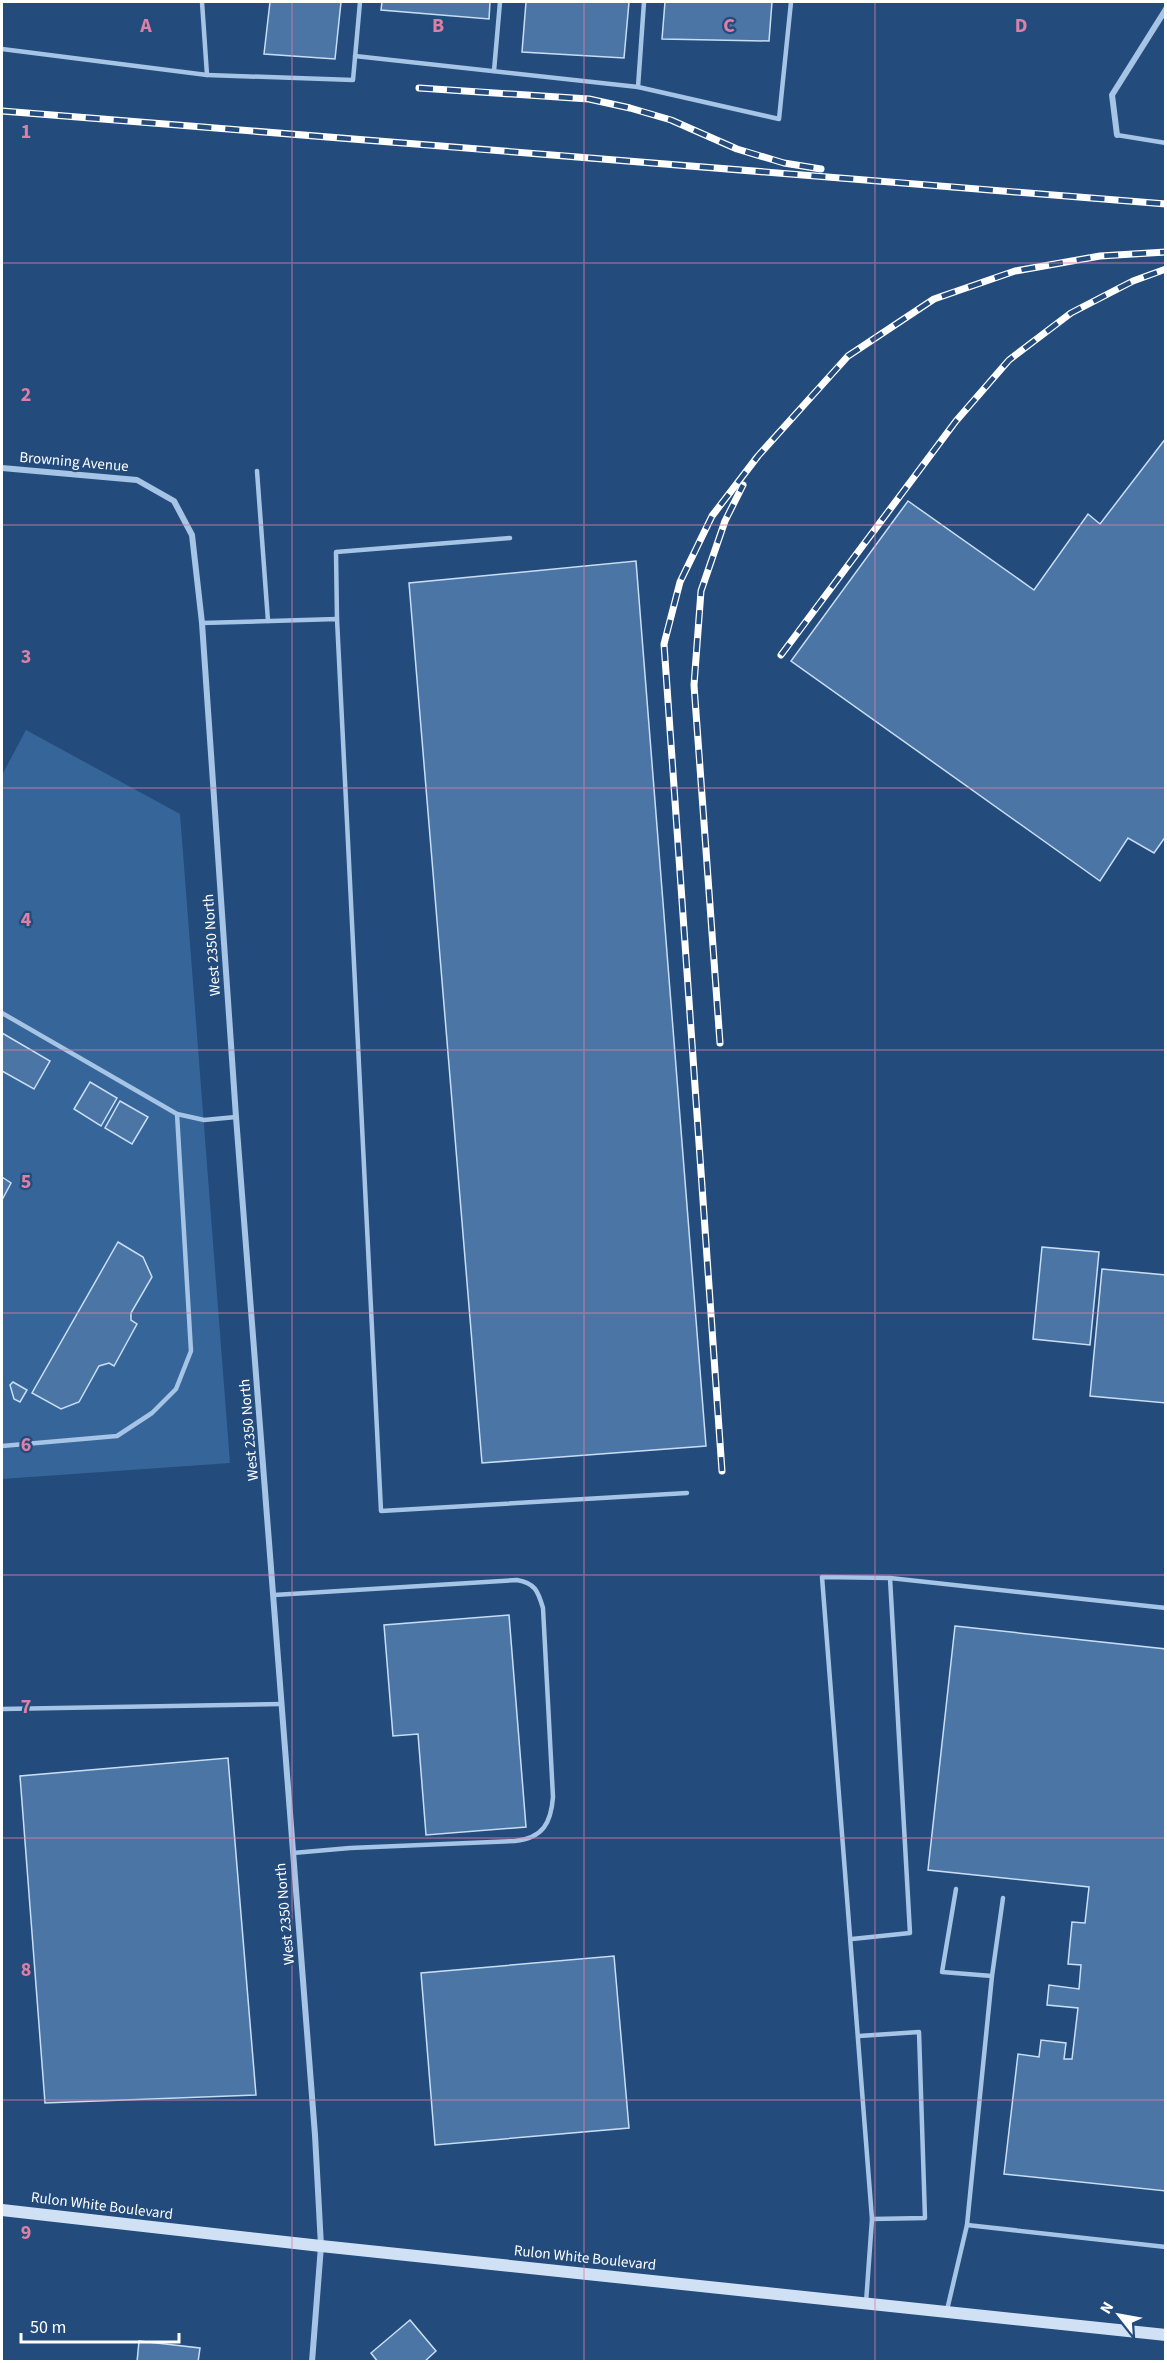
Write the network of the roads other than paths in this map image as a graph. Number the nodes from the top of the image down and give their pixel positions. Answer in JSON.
{"nodes":[{"id":1,"x":202,"y":2,"type":"edge"},
{"id":2,"x":360,"y":2,"type":"edge"},
{"id":3,"x":500,"y":2,"type":"edge"},
{"id":4,"x":644,"y":2,"type":"edge"},
{"id":5,"x":791,"y":2,"type":"edge"},
{"id":6,"x":1166,"y":9,"type":"edge"},
{"id":7,"x":2,"y":49,"type":"edge"},
{"id":8,"x":355,"y":56,"type":"junction"},
{"id":9,"x":494,"y":71,"type":"junction"},
{"id":10,"x":207,"y":75,"type":"junction"},
{"id":11,"x":638,"y":87,"type":"junction"},
{"id":12,"x":1117,"y":135,"type":"joint"},
{"id":13,"x":1166,"y":143,"type":"edge"},
{"id":14,"x":2,"y":470,"type":"edge"},
{"id":15,"x":257,"y":471,"type":"dead end"},
{"id":16,"x":174,"y":501,"type":"joint"},
{"id":17,"x":510,"y":538,"type":"dead end"},
{"id":18,"x":336,"y":619,"type":"junction"},
{"id":19,"x":268,"y":621,"type":"junction"},
{"id":20,"x":202,"y":623,"type":"junction"},
{"id":21,"x":2,"y":1013,"type":"edge"},
{"id":22,"x":177,"y":1114,"type":"junction"},
{"id":23,"x":236,"y":1117,"type":"junction"},
{"id":24,"x":2,"y":1446,"type":"edge"},
{"id":25,"x":687,"y":1493,"type":"dead end"},
{"id":26,"x":890,"y":1578,"type":"junction"},
{"id":27,"x":274,"y":1595,"type":"junction"},
{"id":28,"x":1166,"y":1608,"type":"edge"},
{"id":29,"x":281,"y":1704,"type":"junction"},
{"id":30,"x":2,"y":1709,"type":"edge"},
{"id":31,"x":292,"y":1853,"type":"junction"},
{"id":32,"x":956,"y":1889,"type":"dead end"},
{"id":33,"x":1003,"y":1898,"type":"dead end"},
{"id":34,"x":852,"y":1939,"type":"junction"},
{"id":35,"x":992,"y":1976,"type":"junction"},
{"id":36,"x":859,"y":2036,"type":"junction"},
{"id":37,"x":2,"y":2210,"type":"edge"},
{"id":38,"x":872,"y":2220,"type":"junction"},
{"id":39,"x":967,"y":2225,"type":"junction"},
{"id":40,"x":321,"y":2246,"type":"junction"},
{"id":41,"x":1166,"y":2247,"type":"edge"},
{"id":42,"x":866,"y":2303,"type":"junction"},
{"id":43,"x":947,"y":2310,"type":"junction"},
{"id":44,"x":1166,"y":2335,"type":"edge"},
{"id":45,"x":312,"y":2361,"type":"edge"}],
"edges":[{"from":1,"to":10,"type":"lane"},
{"from":2,"to":8,"type":"lane"},
{"from":3,"to":9,"type":"lane"},
{"from":4,"to":11,"type":"lane"},
{"from":5,"to":11,"type":"lane"},
{"from":6,"to":12,"type":"street"},
{"from":7,"to":10,"type":"lane"},
{"from":8,"to":9,"type":"lane"},
{"from":8,"to":10,"type":"lane"},
{"from":9,"to":11,"type":"lane"},
{"from":12,"to":13,"type":"lane"},
{"from":14,"to":16,"type":"street","name":"Browning Avenue"},
{"from":15,"to":19,"type":"lane"},
{"from":16,"to":20,"type":"street","name":"West 2350 North"},
{"from":17,"to":18,"type":"lane"},
{"from":18,"to":19,"type":"lane"},
{"from":18,"to":25,"type":"lane"},
{"from":19,"to":20,"type":"lane"},
{"from":20,"to":23,"type":"street","name":"West 2350 North"},
{"from":21,"to":22,"type":"lane"},
{"from":22,"to":23,"type":"lane"},
{"from":22,"to":24,"type":"lane"},
{"from":23,"to":27,"type":"street","name":"West 2350 North"},
{"from":26,"to":28,"type":"lane"},
{"from":26,"to":34,"type":"lane"},
{"from":26,"to":34,"type":"lane"},
{"from":27,"to":29,"type":"street","name":"West 2350 North"},
{"from":27,"to":31,"type":"lane"},
{"from":29,"to":30,"type":"lane"},
{"from":29,"to":31,"type":"street","name":"West 2350 North"},
{"from":31,"to":40,"type":"street","name":"West 2350 North"},
{"from":32,"to":35,"type":"lane"},
{"from":33,"to":35,"type":"lane"},
{"from":34,"to":36,"type":"lane"},
{"from":35,"to":39,"type":"lane"},
{"from":36,"to":38,"type":"lane"},
{"from":36,"to":38,"type":"lane"},
{"from":37,"to":40,"type":"street","name":"Rulon White Boulevard"},
{"from":38,"to":42,"type":"lane"},
{"from":39,"to":41,"type":"lane"},
{"from":39,"to":43,"type":"lane"},
{"from":40,"to":42,"type":"street","name":"Rulon White Boulevard"},
{"from":40,"to":45,"type":"street","name":"West 2350 North"},
{"from":42,"to":43,"type":"street","name":"Rulon White Boulevard"},
{"from":43,"to":44,"type":"street","name":"Rulon White Boulevard"}]}
